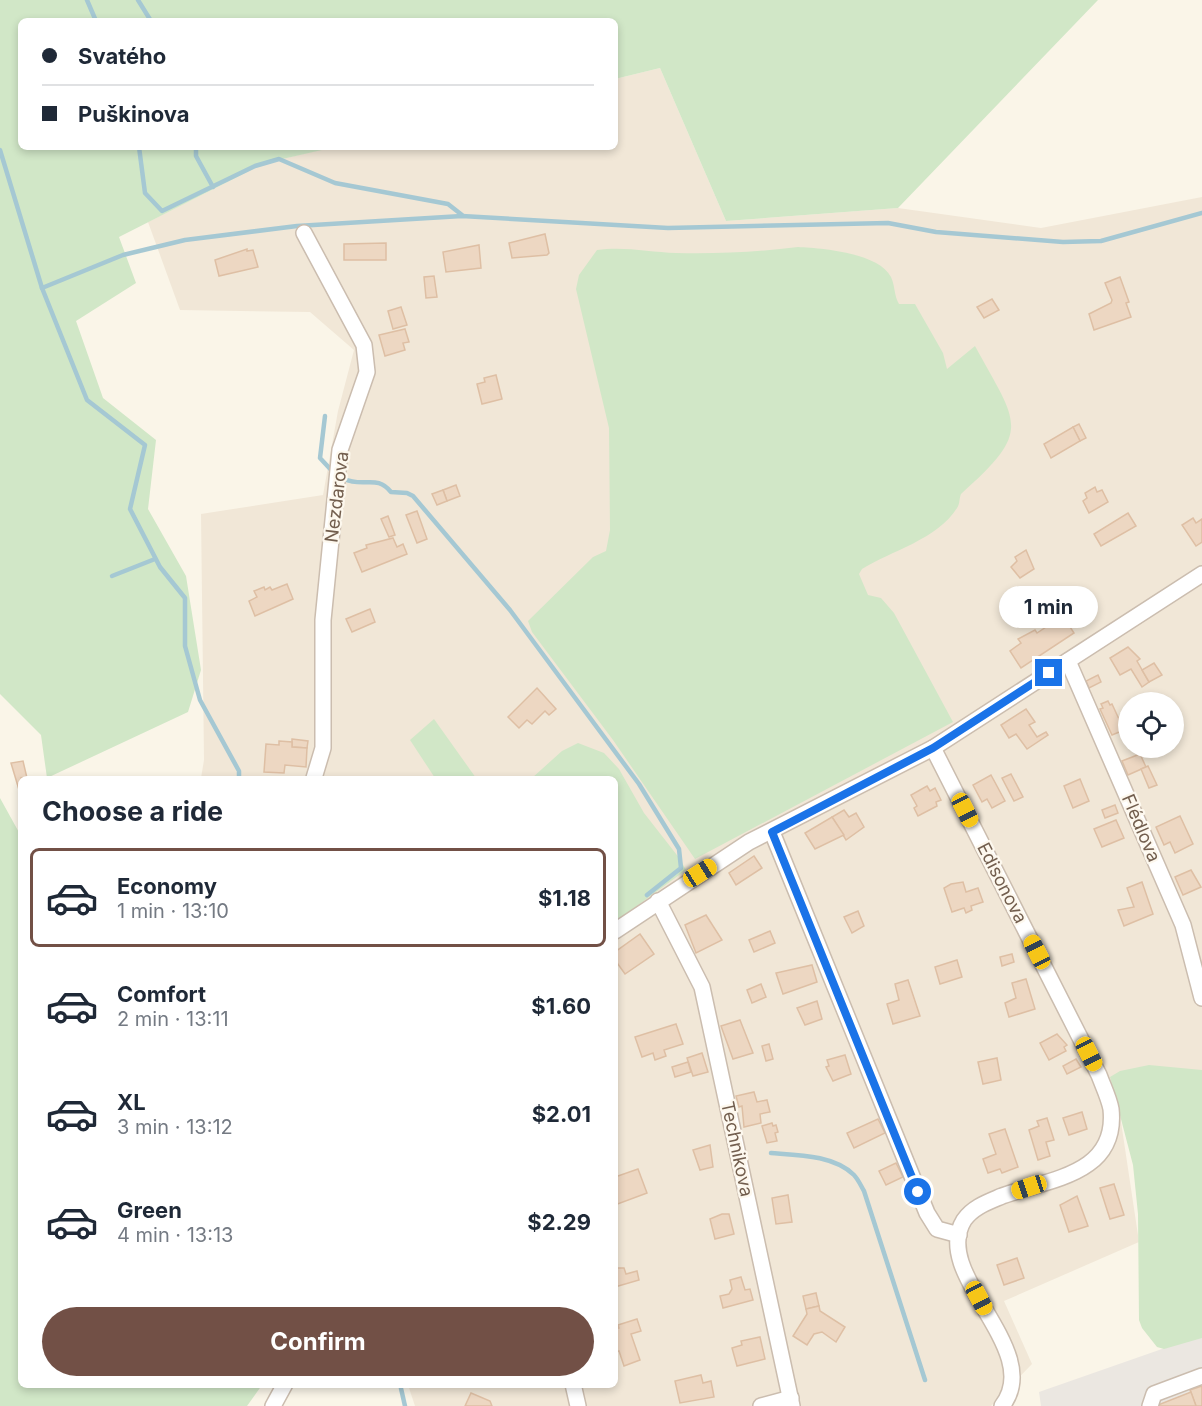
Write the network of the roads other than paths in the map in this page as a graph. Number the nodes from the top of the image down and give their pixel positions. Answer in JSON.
{"nodes":[{"id":1,"x":304,"y":233,"type":"dead end"},
{"id":2,"x":1202,"y":574,"type":"edge"},
{"id":3,"x":1068,"y":661,"type":"junction"},
{"id":4,"x":933,"y":748,"type":"junction"},
{"id":5,"x":315,"y":776,"type":"edge"},
{"id":6,"x":772,"y":832,"type":"junction"},
{"id":7,"x":658,"y":901,"type":"junction"},
{"id":8,"x":618,"y":929,"type":"edge"},
{"id":9,"x":1202,"y":998,"type":"edge"},
{"id":10,"x":958,"y":1234,"type":"junction"},
{"id":11,"x":1202,"y":1376,"type":"edge"},
{"id":12,"x":574,"y":1388,"type":"edge"},
{"id":13,"x":792,"y":1402,"type":"edge"},
{"id":14,"x":578,"y":1406,"type":"edge"},
{"id":15,"x":761,"y":1406,"type":"edge"},
{"id":16,"x":1002,"y":1406,"type":"edge"},
{"id":17,"x":1150,"y":1406,"type":"edge"}],
"edges":[{"from":1,"to":5,"type":"street","name":"Nezdarova"},
{"from":2,"to":3,"type":"street"},
{"from":3,"to":4,"type":"street"},
{"from":3,"to":9,"type":"street","name":"Flédlova"},
{"from":4,"to":6,"type":"street"},
{"from":4,"to":10,"type":"street","name":"Edisonova"},
{"from":6,"to":7,"type":"street"},
{"from":6,"to":10,"type":"street"},
{"from":7,"to":8,"type":"street"},
{"from":7,"to":13,"type":"street","name":"Technikova"},
{"from":10,"to":16,"type":"street"},
{"from":11,"to":17,"type":"street"},
{"from":12,"to":14,"type":"street"},
{"from":13,"to":15,"type":"street"}]}
